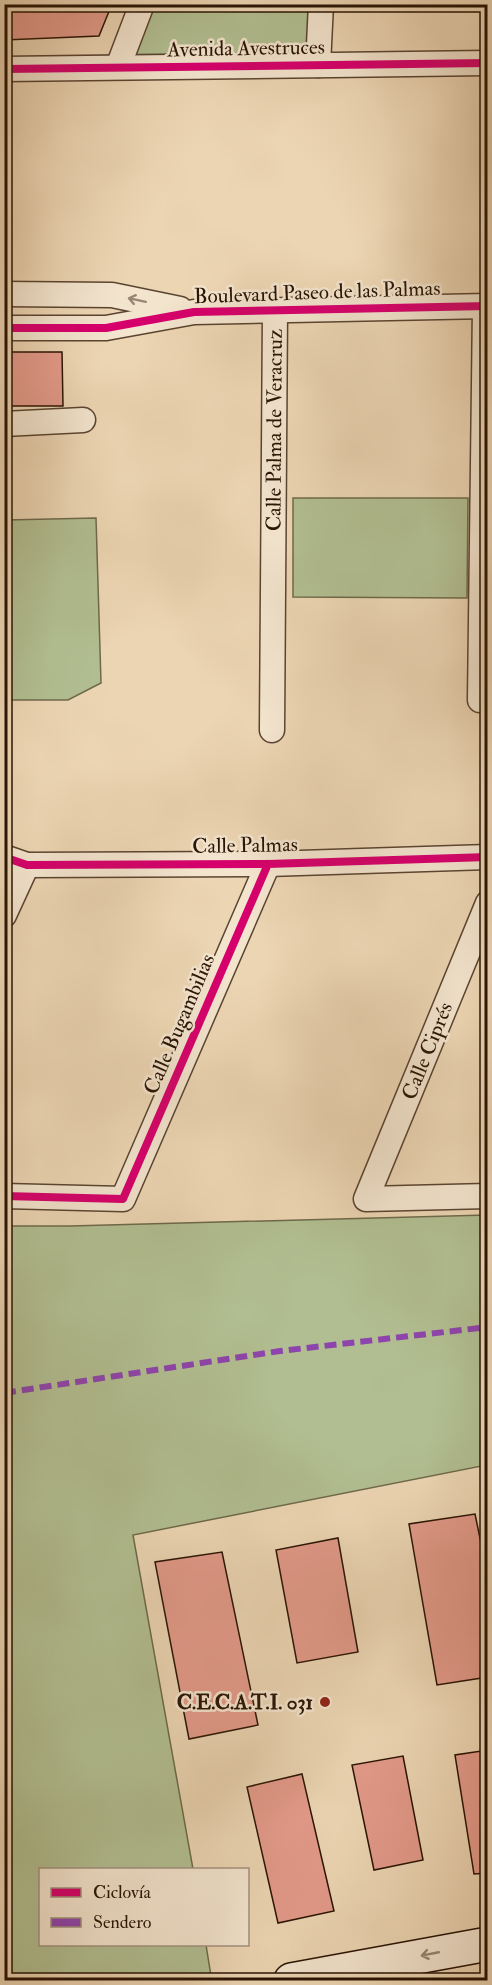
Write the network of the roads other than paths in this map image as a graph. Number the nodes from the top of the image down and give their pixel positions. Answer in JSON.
{"nodes":[{"id":1,"x":142,"y":4,"type":"edge"},
{"id":2,"x":321,"y":4,"type":"edge"},
{"id":3,"x":488,"y":63,"type":"edge"},
{"id":4,"x":318,"y":65,"type":"junction"},
{"id":5,"x":118,"y":67,"type":"junction"},
{"id":6,"x":4,"y":69,"type":"edge"},
{"id":7,"x":4,"y":294,"type":"edge"},
{"id":8,"x":486,"y":306,"type":"edge"},
{"id":9,"x":275,"y":310,"type":"junction"},
{"id":10,"x":194,"y":312,"type":"junction"},
{"id":11,"x":4,"y":328,"type":"edge"},
{"id":12,"x":83,"y":420,"type":"dead end"},
{"id":13,"x":4,"y":424,"type":"edge"},
{"id":14,"x":480,"y":700,"type":"dead end"},
{"id":15,"x":272,"y":730,"type":"dead end"},
{"id":16,"x":488,"y":857,"type":"edge"},
{"id":17,"x":16,"y":861,"type":"edge"},
{"id":18,"x":268,"y":864,"type":"junction"},
{"id":19,"x":488,"y":903,"type":"edge"},
{"id":20,"x":4,"y":915,"type":"edge"},
{"id":21,"x":4,"y":1196,"type":"edge"},
{"id":22,"x":488,"y":1196,"type":"edge"},
{"id":23,"x":488,"y":1944,"type":"edge"},
{"id":24,"x":291,"y":1980,"type":"edge"}],
"edges":[{"from":1,"to":5,"type":"street"},
{"from":2,"to":4,"type":"street"},
{"from":3,"to":4,"type":"street","name":"Avenida Avestruces"},
{"from":4,"to":5,"type":"street","name":"Avenida Avestruces"},
{"from":5,"to":6,"type":"street","name":"Avenida Avestruces"},
{"from":10,"to":7,"type":"street","name":"Boulevard Paseo de las Palmas","one_way":true},
{"from":8,"to":9,"type":"street","name":"Boulevard Paseo de las Palmas"},
{"from":8,"to":14,"type":"street"},
{"from":9,"to":10,"type":"street","name":"Boulevard Paseo de las Palmas"},
{"from":9,"to":15,"type":"street","name":"Calle Palma de Veracruz"},
{"from":10,"to":11,"type":"street","name":"Boulevard Paseo de las Palmas"},
{"from":12,"to":13,"type":"street"},
{"from":16,"to":18,"type":"street","name":"Calle Palmas"},
{"from":17,"to":18,"type":"street","name":"Calle Palmas"},
{"from":17,"to":20,"type":"street"},
{"from":18,"to":21,"type":"street","name":"Calle Bugambilias"},
{"from":19,"to":22,"type":"street","name":"Calle Ciprés"},
{"from":23,"to":24,"type":"main road","one_way":true}]}
